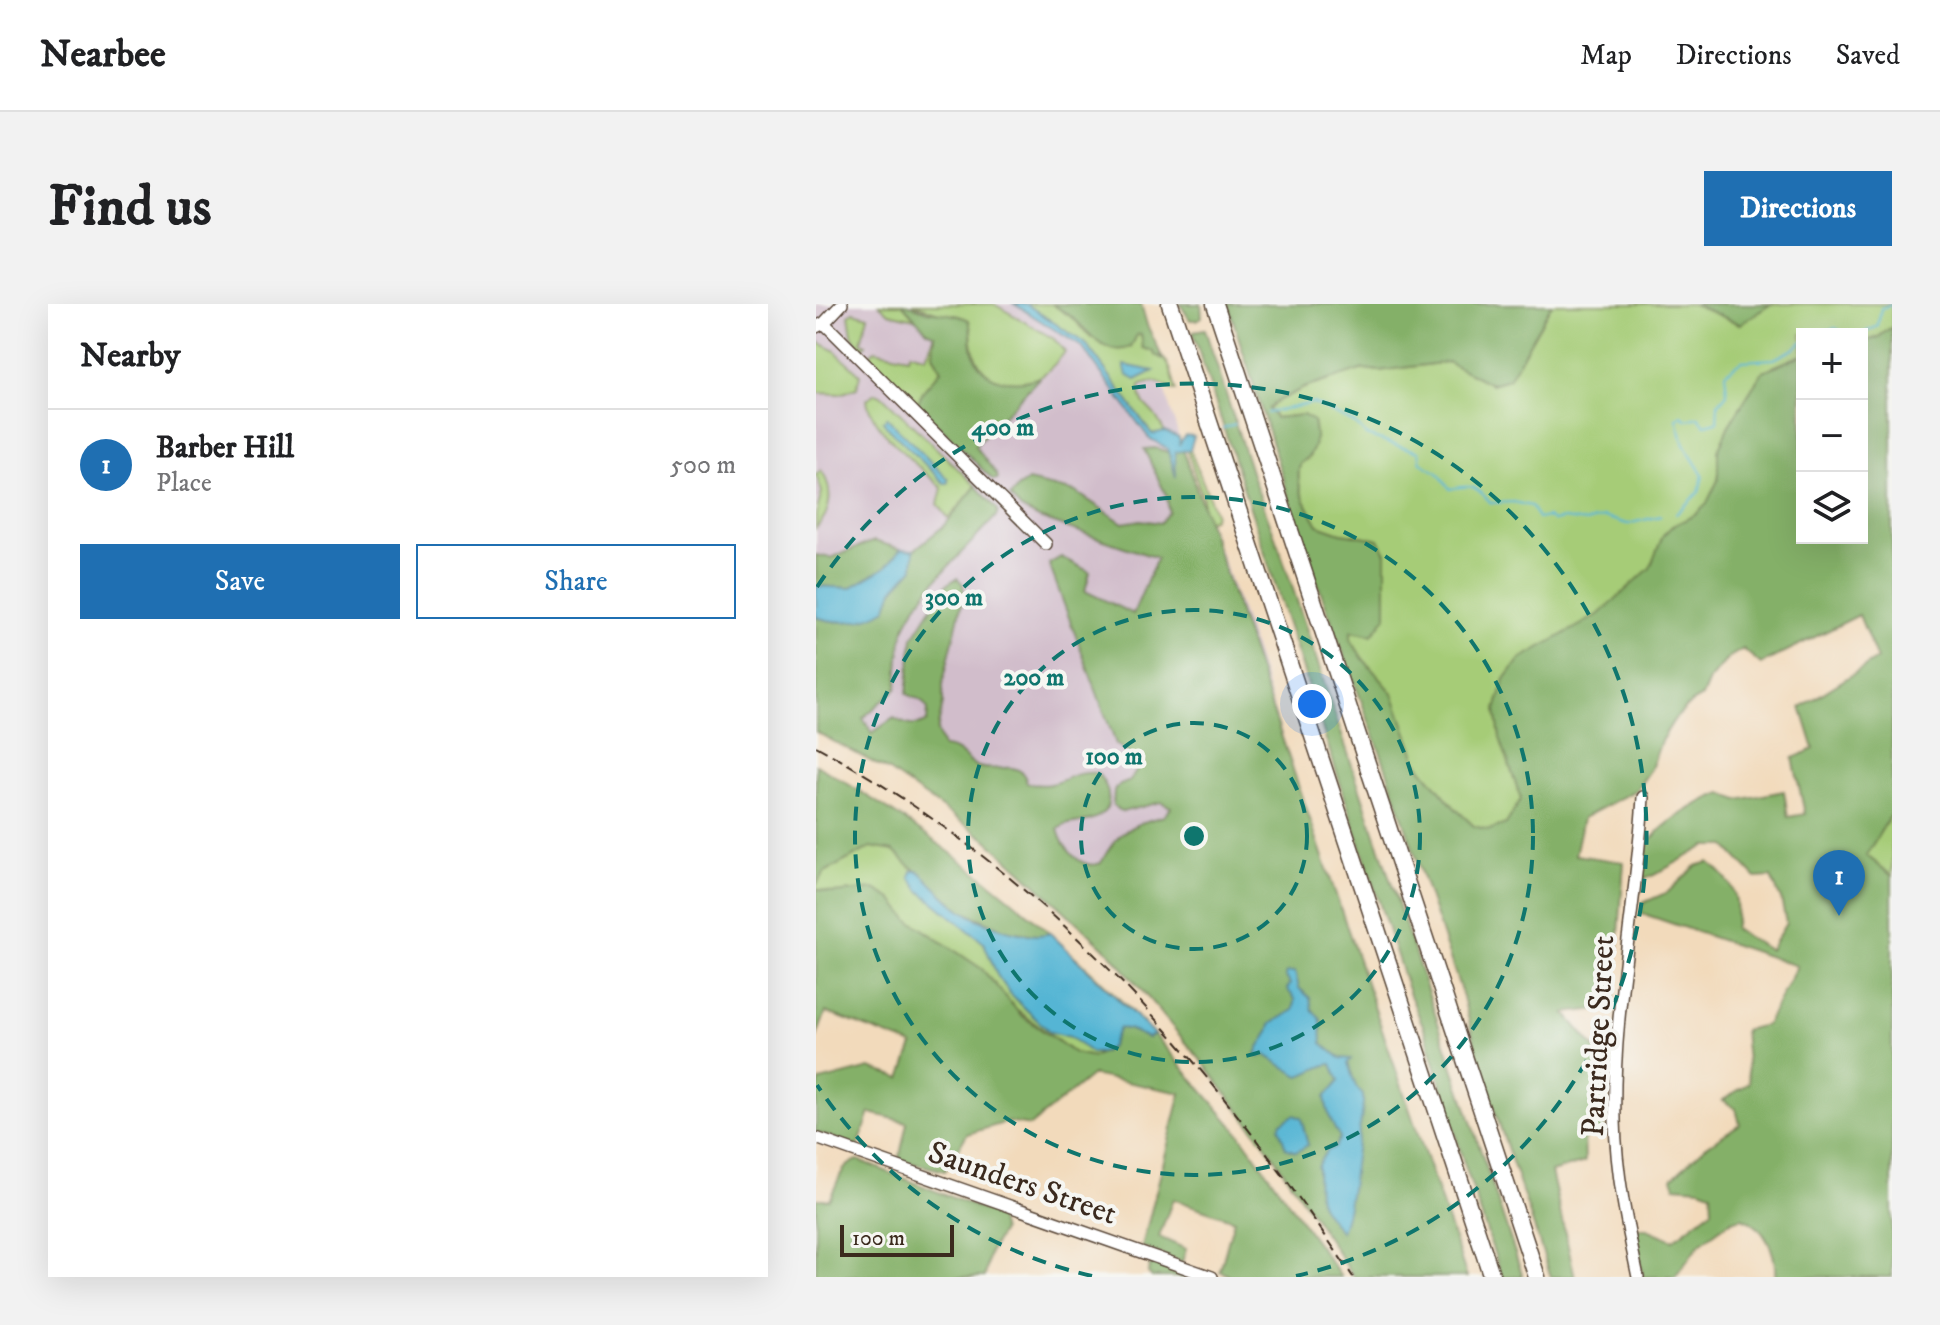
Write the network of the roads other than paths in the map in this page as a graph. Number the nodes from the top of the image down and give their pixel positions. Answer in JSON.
{"nodes":[{"id":1,"x":842,"y":304,"type":"edge"},
{"id":2,"x":1170,"y":304,"type":"edge"},
{"id":3,"x":1215,"y":304,"type":"edge"},
{"id":4,"x":820,"y":325,"type":"edge"},
{"id":5,"x":1046,"y":544,"type":"dead end"},
{"id":6,"x":1643,"y":797,"type":"dead end"},
{"id":7,"x":816,"y":1138,"type":"edge"},
{"id":8,"x":1212,"y":1277,"type":"edge"},
{"id":9,"x":1492,"y":1277,"type":"edge"},
{"id":10,"x":1537,"y":1277,"type":"edge"},
{"id":11,"x":1638,"y":1277,"type":"edge"}],
"edges":[{"from":1,"to":4,"type":"street"},
{"from":2,"to":9,"type":"highway"},
{"from":3,"to":10,"type":"highway"},
{"from":4,"to":5,"type":"street"},
{"from":6,"to":11,"type":"street","name":"Partridge Street"},
{"from":7,"to":8,"type":"street","name":"Saunders Street"}]}
